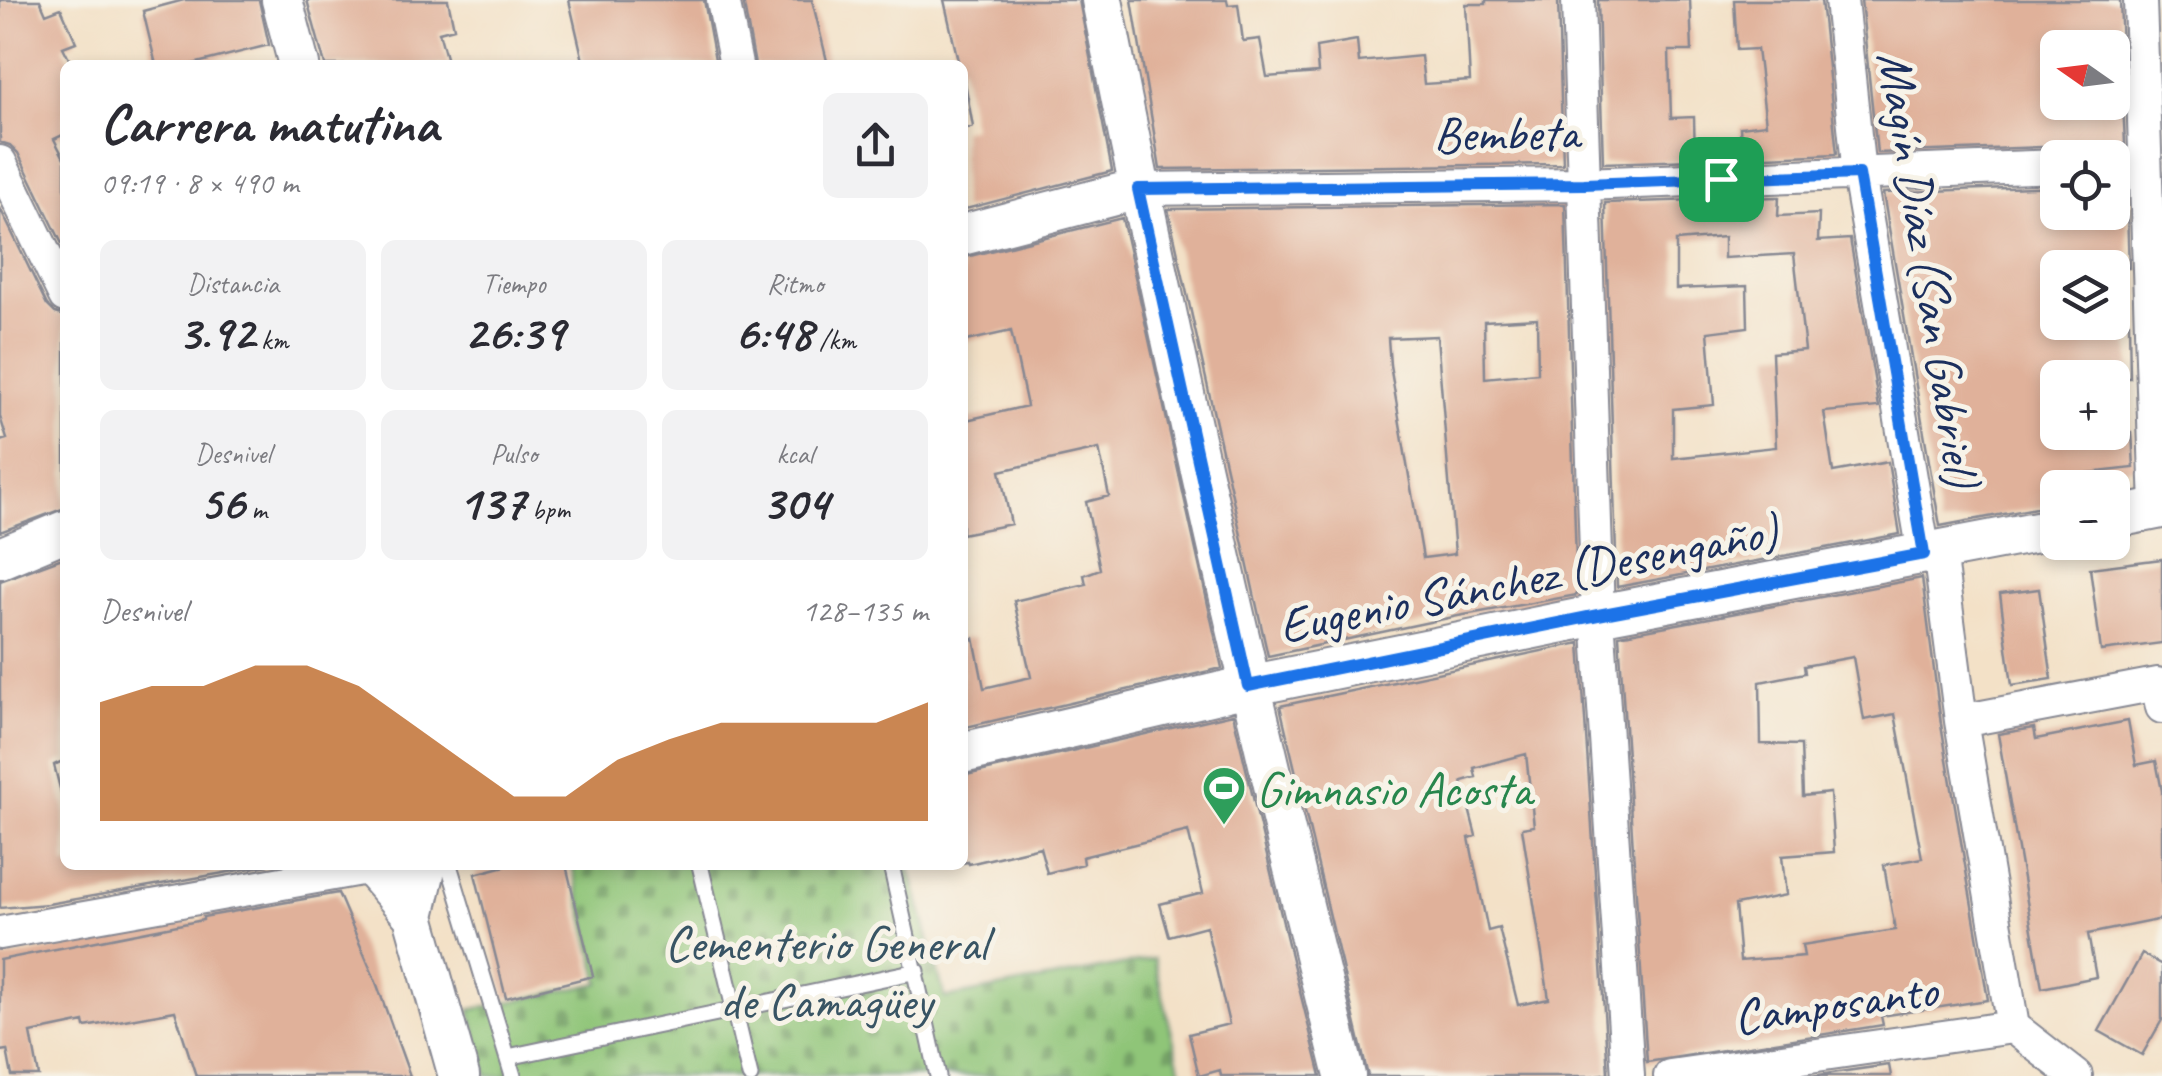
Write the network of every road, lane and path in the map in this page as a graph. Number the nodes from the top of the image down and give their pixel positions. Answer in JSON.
{"nodes":[{"id":1,"x":282,"y":0,"type":"edge"},
{"id":2,"x":723,"y":0,"type":"edge"},
{"id":3,"x":1102,"y":0,"type":"edge"},
{"id":4,"x":1578,"y":0,"type":"edge"},
{"id":5,"x":1840,"y":0,"type":"edge"},
{"id":6,"x":2140,"y":0,"type":"edge"},
{"id":7,"x":298,"y":60,"type":"edge"},
{"id":8,"x":735,"y":60,"type":"edge"},
{"id":9,"x":2130,"y":140,"type":"edge"},
{"id":10,"x":0,"y":162,"type":"edge"},
{"id":11,"x":2040,"y":167,"type":"edge"},
{"id":12,"x":1859,"y":174,"type":"junction"},
{"id":13,"x":1584,"y":184,"type":"junction"},
{"id":14,"x":2130,"y":185,"type":"edge"},
{"id":15,"x":1138,"y":189,"type":"junction"},
{"id":16,"x":968,"y":233,"type":"edge"},
{"id":17,"x":60,"y":286,"type":"edge"},
{"id":18,"x":2160,"y":509,"type":"edge"},
{"id":19,"x":2130,"y":515,"type":"edge"},
{"id":20,"x":2040,"y":531,"type":"edge"},
{"id":21,"x":60,"y":533,"type":"edge"},
{"id":22,"x":1931,"y":552,"type":"junction"},
{"id":23,"x":0,"y":558,"type":"edge"},
{"id":24,"x":1598,"y":615,"type":"junction"},
{"id":25,"x":1248,"y":686,"type":"junction"},
{"id":26,"x":2162,"y":707,"type":"edge"},
{"id":27,"x":1961,"y":721,"type":"junction"},
{"id":28,"x":968,"y":752,"type":"edge"},
{"id":29,"x":354,"y":870,"type":"edge"},
{"id":30,"x":379,"y":870,"type":"edge"},
{"id":31,"x":425,"y":870,"type":"edge"},
{"id":32,"x":450,"y":870,"type":"edge"},
{"id":33,"x":701,"y":870,"type":"edge"},
{"id":34,"x":893,"y":870,"type":"edge"},
{"id":35,"x":414,"y":916,"type":"junction"},
{"id":36,"x":0,"y":933,"type":"edge"},
{"id":37,"x":917,"y":971,"type":"junction"},
{"id":38,"x":734,"y":1012,"type":"junction"},
{"id":39,"x":2013,"y":1027,"type":"junction"},
{"id":40,"x":508,"y":1057,"type":"junction"},
{"id":41,"x":459,"y":1076,"type":"edge"},
{"id":42,"x":513,"y":1076,"type":"edge"},
{"id":43,"x":750,"y":1076,"type":"edge"},
{"id":44,"x":938,"y":1076,"type":"edge"},
{"id":45,"x":1344,"y":1076,"type":"edge"},
{"id":46,"x":1628,"y":1076,"type":"edge"},
{"id":47,"x":1670,"y":1076,"type":"edge"},
{"id":48,"x":2076,"y":1076,"type":"edge"}],
"edges":[{"from":1,"to":7,"type":"street"},
{"from":2,"to":8,"type":"street"},
{"from":3,"to":15,"type":"street"},
{"from":4,"to":13,"type":"street"},
{"from":5,"to":12,"type":"street","name":"Magín Díaz (San Gabriel)"},
{"from":6,"to":9,"type":"street"},
{"from":10,"to":17,"type":"street"},
{"from":11,"to":12,"type":"street","name":"Bembeta"},
{"from":12,"to":13,"type":"street","name":"Bembeta"},
{"from":12,"to":22,"type":"street","name":"Magín Díaz (San Gabriel)"},
{"from":13,"to":15,"type":"street","name":"Bembeta"},
{"from":13,"to":24,"type":"street"},
{"from":14,"to":18,"type":"street"},
{"from":15,"to":16,"type":"street","name":"Bembeta"},
{"from":15,"to":25,"type":"street"},
{"from":18,"to":19,"type":"street"},
{"from":20,"to":22,"type":"street","name":"Eugenio Sánchez (Desengaño)"},
{"from":21,"to":23,"type":"street"},
{"from":22,"to":24,"type":"street","name":"Eugenio Sánchez (Desengaño)"},
{"from":22,"to":27,"type":"street","name":"Magín Díaz (San Gabriel)"},
{"from":24,"to":25,"type":"street","name":"Eugenio Sánchez (Desengaño)"},
{"from":24,"to":46,"type":"street"},
{"from":25,"to":28,"type":"street","name":"Eugenio Sánchez (Desengaño)"},
{"from":25,"to":45,"type":"street"},
{"from":26,"to":27,"type":"street"},
{"from":27,"to":39,"type":"street","name":"Magín Díaz (San Gabriel)"},
{"from":29,"to":36,"type":"street"},
{"from":30,"to":35,"type":"street"},
{"from":31,"to":35,"type":"street"},
{"from":32,"to":40,"type":"lane"},
{"from":33,"to":38,"type":"lane"},
{"from":34,"to":37,"type":"lane"},
{"from":35,"to":41,"type":"street"},
{"from":37,"to":38,"type":"lane"},
{"from":37,"to":44,"type":"lane"},
{"from":38,"to":40,"type":"lane"},
{"from":38,"to":43,"type":"lane"},
{"from":39,"to":47,"type":"street","name":"Camposanto"},
{"from":39,"to":48,"type":"street"},
{"from":40,"to":42,"type":"lane"}]}
